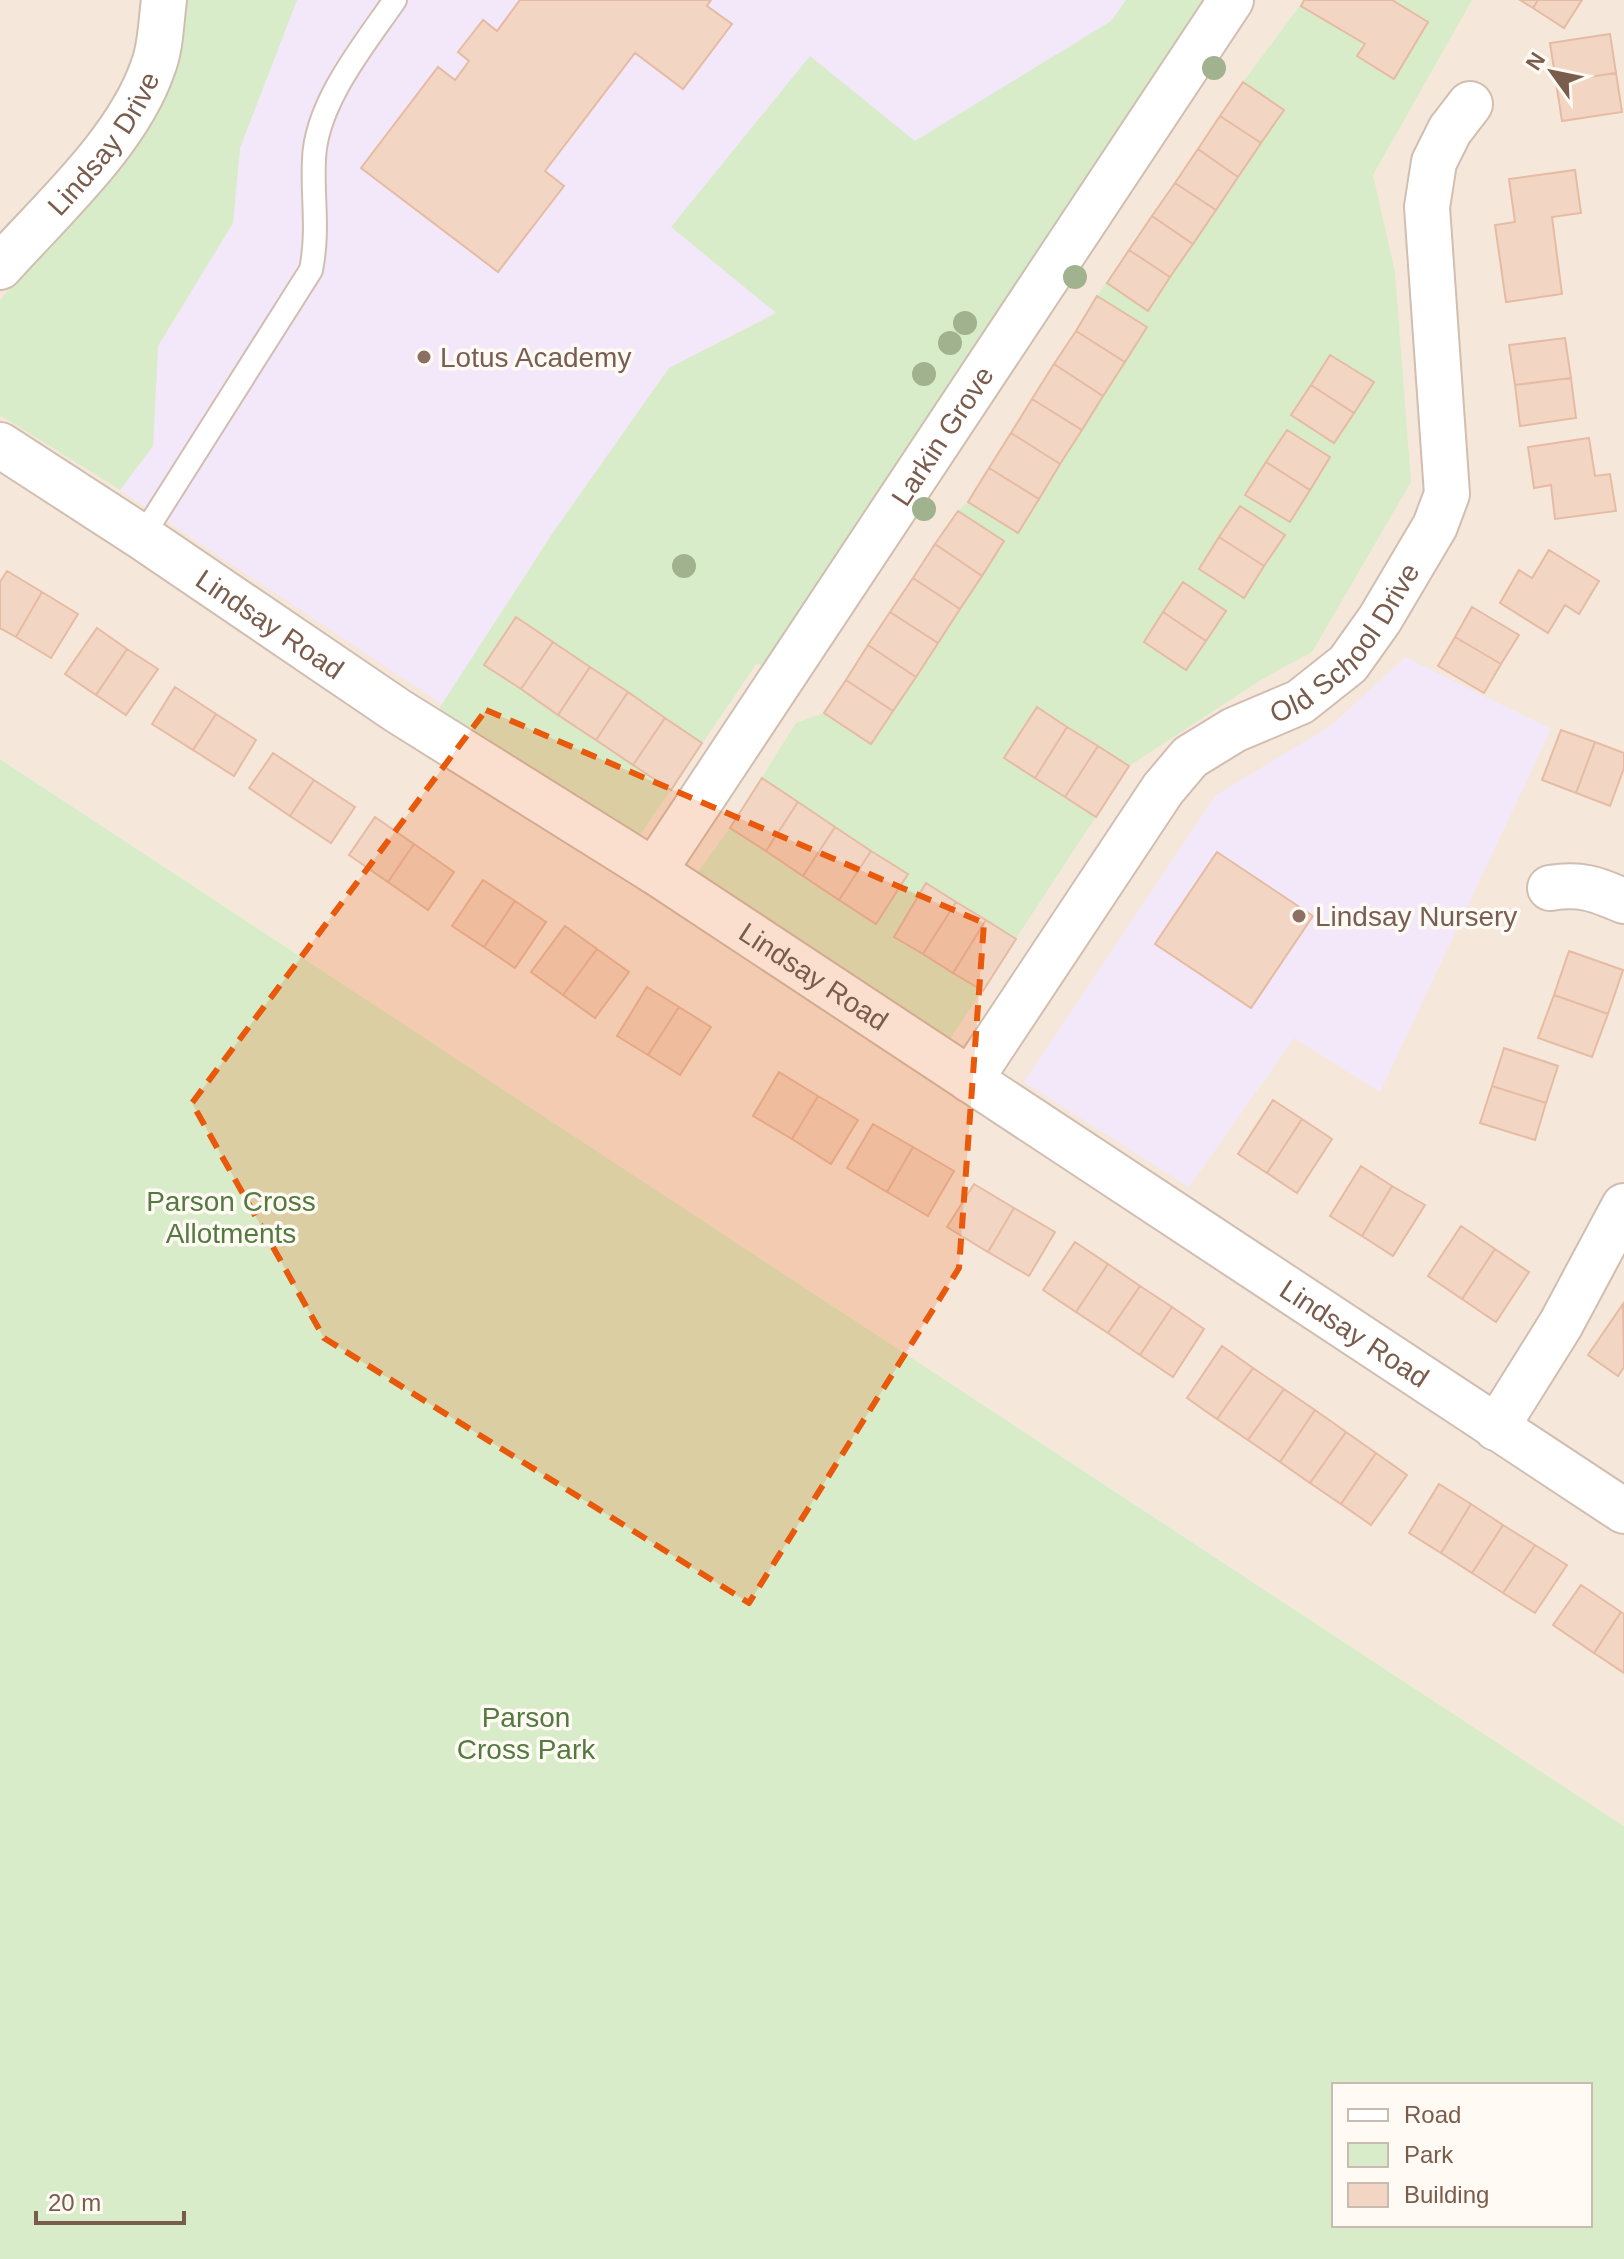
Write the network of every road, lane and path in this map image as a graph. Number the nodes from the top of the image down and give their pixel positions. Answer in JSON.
{"nodes":[{"id":1,"x":164,"y":0,"type":"edge"},
{"id":2,"x":395,"y":0,"type":"edge"},
{"id":3,"x":1231,"y":0,"type":"edge"},
{"id":4,"x":1470,"y":104,"type":"dead end"},
{"id":5,"x":0,"y":267,"type":"edge"},
{"id":6,"x":0,"y":445,"type":"edge"},
{"id":7,"x":142,"y":537,"type":"junction"},
{"id":8,"x":654,"y":871,"type":"junction"},
{"id":9,"x":1550,"y":888,"type":"dead end"},
{"id":10,"x":1624,"y":901,"type":"edge"},
{"id":11,"x":970,"y":1080,"type":"junction"},
{"id":12,"x":1624,"y":1206,"type":"edge"},
{"id":13,"x":1496,"y":1428,"type":"junction"},
{"id":14,"x":1624,"y":1511,"type":"edge"}],
"edges":[{"from":1,"to":5,"type":"street","name":"Lindsay Drive"},
{"from":2,"to":7,"type":"lane"},
{"from":3,"to":8,"type":"street","name":"Larkin Grove"},
{"from":4,"to":11,"type":"street","name":"Old School Drive"},
{"from":6,"to":7,"type":"street","name":"Lindsay Road"},
{"from":7,"to":8,"type":"street","name":"Lindsay Road"},
{"from":8,"to":11,"type":"street","name":"Lindsay Road"},
{"from":9,"to":10,"type":"street"},
{"from":11,"to":13,"type":"street","name":"Lindsay Road"},
{"from":12,"to":13,"type":"street"},
{"from":13,"to":14,"type":"street","name":"Lindsay Road"}]}
